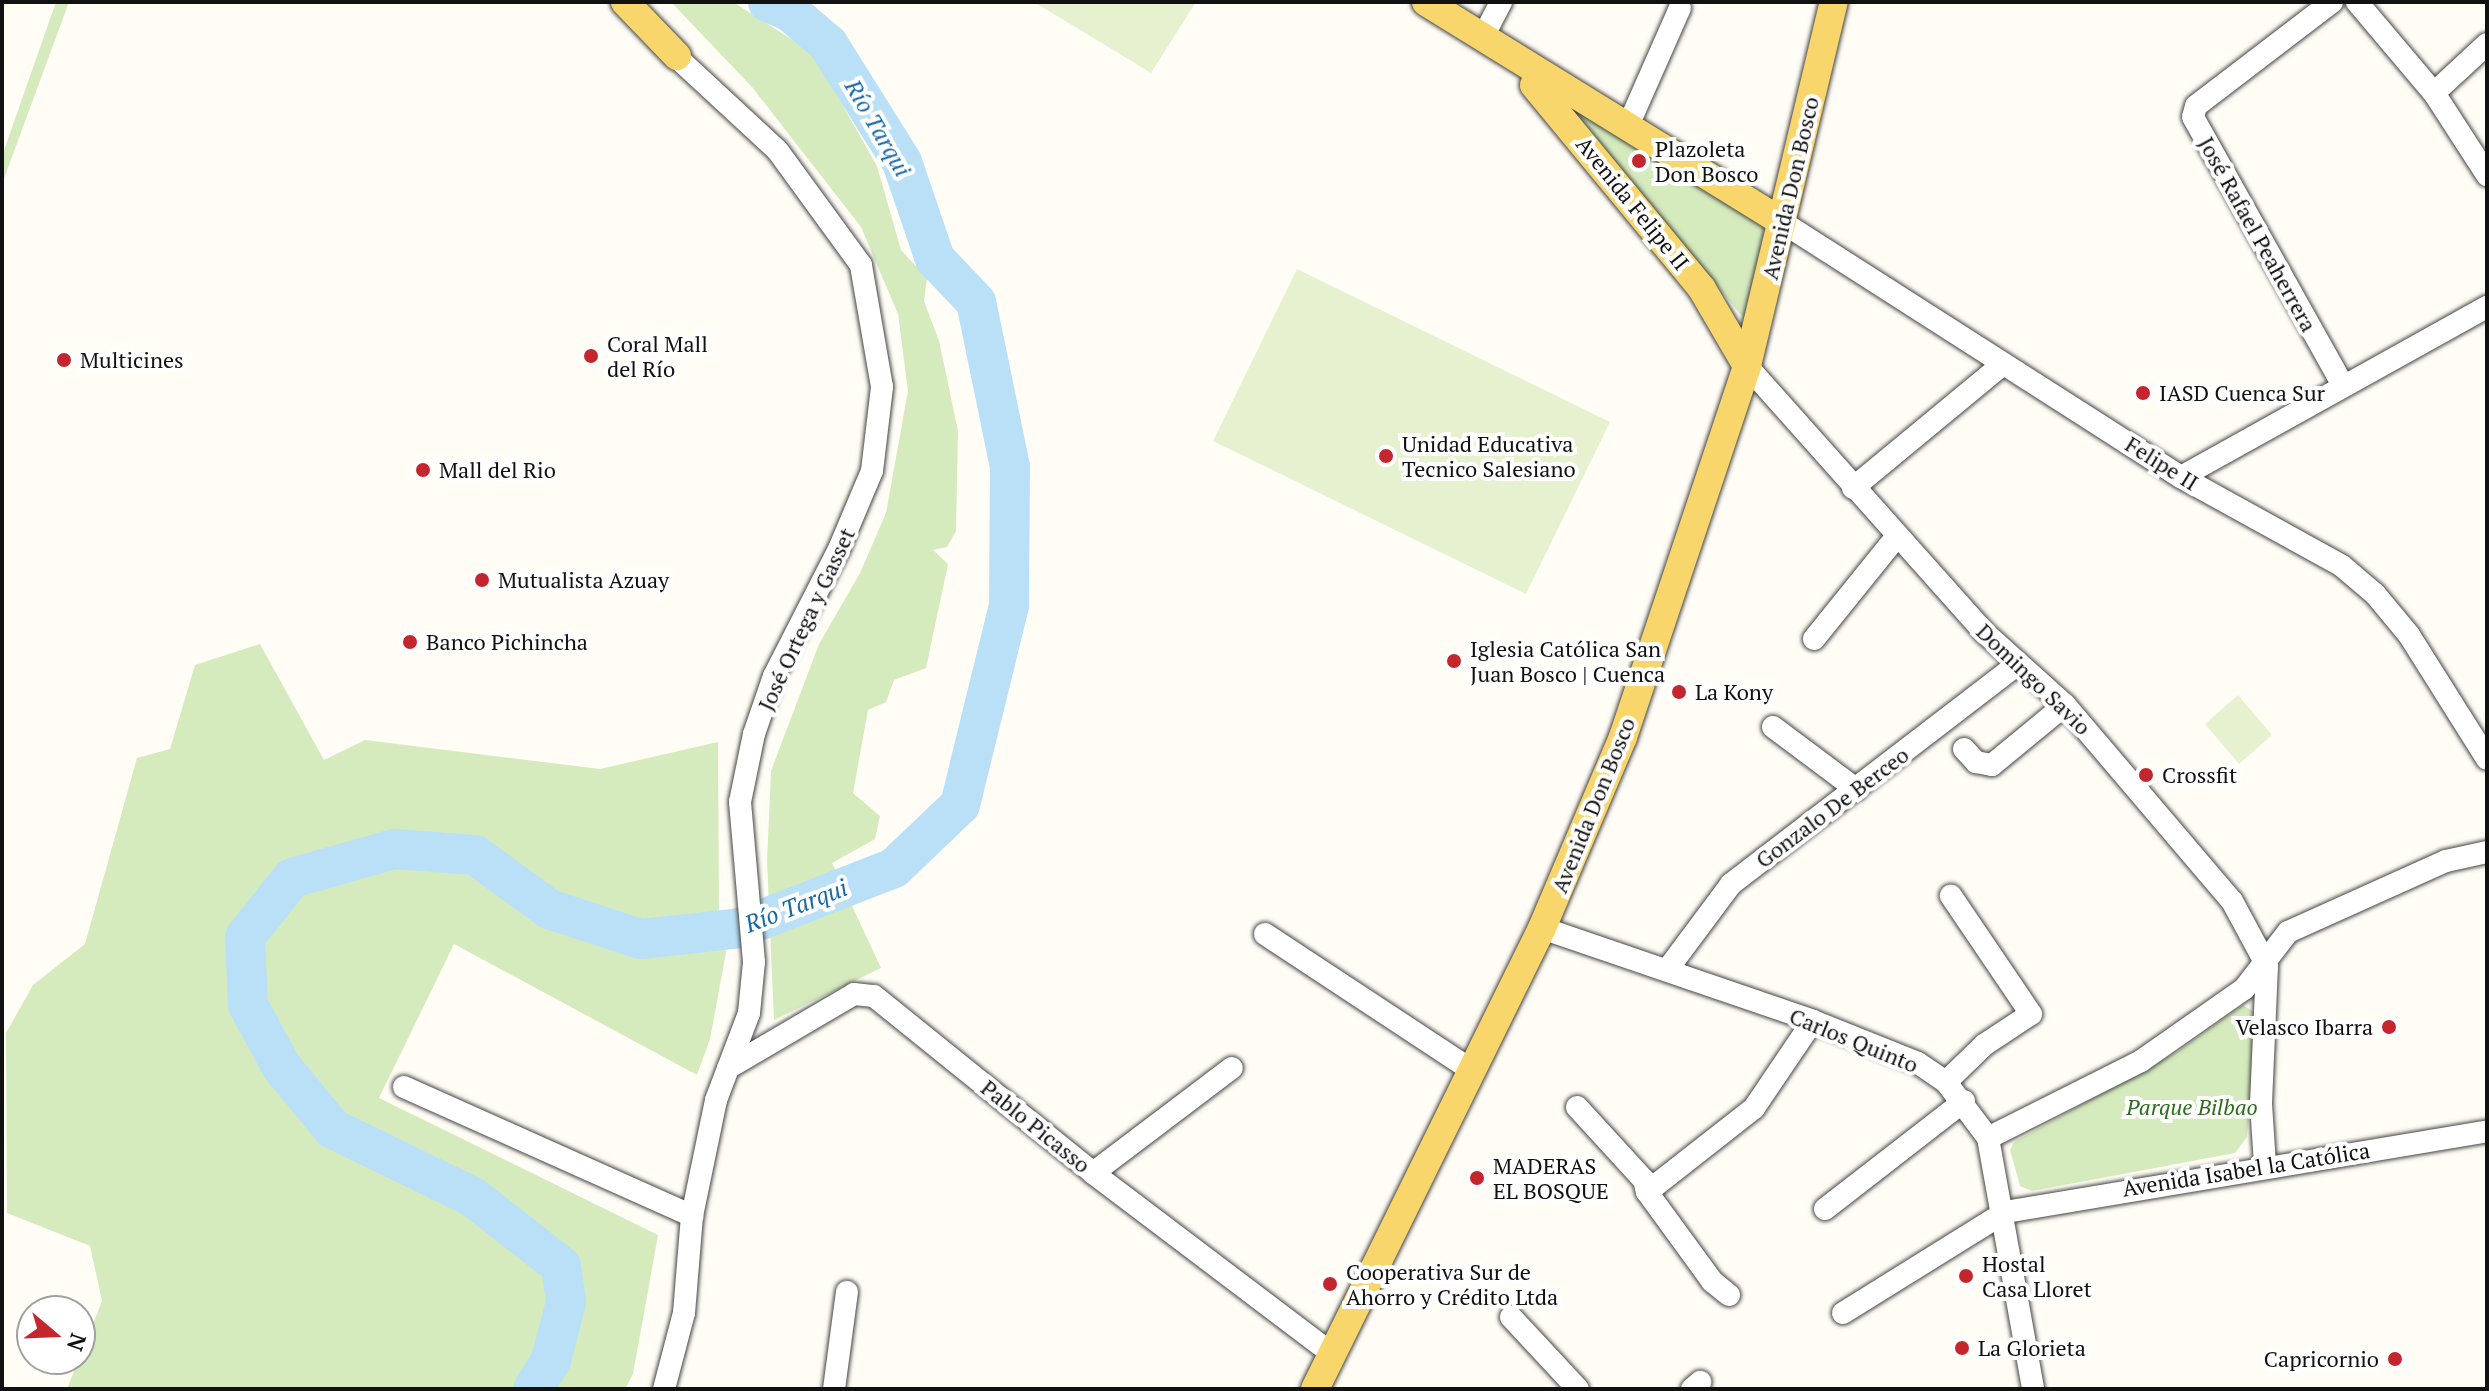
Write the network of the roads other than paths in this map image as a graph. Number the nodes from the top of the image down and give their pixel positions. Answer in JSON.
{"nodes":[{"id":1,"x":610,"y":2,"type":"edge"},
{"id":2,"x":627,"y":2,"type":"edge"},
{"id":3,"x":1426,"y":2,"type":"edge"},
{"id":4,"x":1501,"y":2,"type":"edge"},
{"id":5,"x":1834,"y":2,"type":"edge"},
{"id":6,"x":2332,"y":2,"type":"edge"},
{"id":7,"x":2357,"y":2,"type":"edge"},
{"id":8,"x":1680,"y":8,"type":"dead end"},
{"id":9,"x":2487,"y":44,"type":"edge"},
{"id":10,"x":1492,"y":46,"type":"junction"},
{"id":11,"x":677,"y":56,"type":"junction"},
{"id":12,"x":2434,"y":93,"type":"junction"},
{"id":13,"x":1627,"y":128,"type":"junction"},
{"id":14,"x":2487,"y":175,"type":"edge"},
{"id":15,"x":1782,"y":222,"type":"junction"},
{"id":16,"x":2487,"y":307,"type":"edge"},
{"id":17,"x":2003,"y":364,"type":"junction"},
{"id":18,"x":1747,"y":366,"type":"junction"},
{"id":19,"x":2342,"y":384,"type":"junction"},
{"id":20,"x":2181,"y":477,"type":"junction"},
{"id":21,"x":1853,"y":488,"type":"junction"},
{"id":22,"x":1897,"y":536,"type":"junction"},
{"id":23,"x":1814,"y":639,"type":"dead end"},
{"id":24,"x":2018,"y":664,"type":"junction"},
{"id":25,"x":2065,"y":705,"type":"junction"},
{"id":26,"x":1773,"y":727,"type":"dead end"},
{"id":27,"x":1964,"y":749,"type":"dead end"},
{"id":28,"x":2487,"y":759,"type":"edge"},
{"id":29,"x":1856,"y":789,"type":"junction"},
{"id":30,"x":2487,"y":852,"type":"edge"},
{"id":31,"x":1951,"y":896,"type":"dead end"},
{"id":32,"x":1542,"y":928,"type":"junction"},
{"id":33,"x":1265,"y":934,"type":"dead end"},
{"id":34,"x":2267,"y":966,"type":"junction"},
{"id":35,"x":1667,"y":970,"type":"junction"},
{"id":36,"x":1813,"y":1021,"type":"junction"},
{"id":37,"x":728,"y":1068,"type":"junction"},
{"id":38,"x":1232,"y":1068,"type":"dead end"},
{"id":39,"x":1471,"y":1070,"type":"junction"},
{"id":40,"x":1946,"y":1082,"type":"junction"},
{"id":41,"x":404,"y":1087,"type":"dead end"},
{"id":42,"x":1964,"y":1101,"type":"junction"},
{"id":43,"x":1577,"y":1107,"type":"dead end"},
{"id":44,"x":2487,"y":1131,"type":"edge"},
{"id":45,"x":1988,"y":1138,"type":"junction"},
{"id":46,"x":2265,"y":1164,"type":"junction"},
{"id":47,"x":1093,"y":1173,"type":"junction"},
{"id":48,"x":1647,"y":1192,"type":"junction"},
{"id":49,"x":1825,"y":1209,"type":"dead end"},
{"id":50,"x":2005,"y":1212,"type":"junction"},
{"id":51,"x":692,"y":1216,"type":"junction"},
{"id":52,"x":847,"y":1292,"type":"dead end"},
{"id":53,"x":1729,"y":1295,"type":"dead end"},
{"id":54,"x":1843,"y":1313,"type":"dead end"},
{"id":55,"x":1511,"y":1317,"type":"dead end"},
{"id":56,"x":1332,"y":1354,"type":"junction"},
{"id":57,"x":664,"y":1389,"type":"edge"},
{"id":58,"x":834,"y":1389,"type":"edge"},
{"id":59,"x":1315,"y":1389,"type":"edge"},
{"id":60,"x":1578,"y":1389,"type":"edge"},
{"id":61,"x":2033,"y":1389,"type":"edge"}],
"edges":[{"from":1,"to":11,"type":"street","name":"José Ortega y Gasset"},
{"from":2,"to":11,"type":"main road"},
{"from":3,"to":10,"type":"main road","name":"Avenida Felipe II"},
{"from":4,"to":10,"type":"street"},
{"from":5,"to":15,"type":"main road","name":"Avenida Don Bosco"},
{"from":6,"to":19,"type":"street","name":"José Rafael Peaherrera"},
{"from":7,"to":12,"type":"street"},
{"from":8,"to":13,"type":"street"},
{"from":9,"to":12,"type":"street"},
{"from":10,"to":13,"type":"main road","name":"Avenida Felipe II"},
{"from":10,"to":18,"type":"main road","name":"Avenida Felipe II"},
{"from":11,"to":37,"type":"street","name":"José Ortega y Gasset"},
{"from":12,"to":14,"type":"street"},
{"from":13,"to":15,"type":"main road","name":"Avenida Felipe II"},
{"from":15,"to":17,"type":"street","name":"Felipe II"},
{"from":15,"to":18,"type":"main road","name":"Avenida Don Bosco"},
{"from":16,"to":19,"type":"street"},
{"from":17,"to":20,"type":"street","name":"Felipe II"},
{"from":17,"to":21,"type":"street"},
{"from":18,"to":21,"type":"street","name":"Domingo Savio"},
{"from":18,"to":32,"type":"main road","name":"Avenida Don Bosco"},
{"from":19,"to":20,"type":"street"},
{"from":20,"to":28,"type":"street","name":"Felipe II"},
{"from":21,"to":22,"type":"street","name":"Domingo Savio"},
{"from":22,"to":23,"type":"street"},
{"from":22,"to":24,"type":"street","name":"Domingo Savio"},
{"from":24,"to":25,"type":"street","name":"Domingo Savio"},
{"from":24,"to":29,"type":"street","name":"Gonzalo De Berceo"},
{"from":25,"to":27,"type":"street"},
{"from":25,"to":34,"type":"street","name":"Domingo Savio"},
{"from":26,"to":29,"type":"street"},
{"from":29,"to":35,"type":"street","name":"Gonzalo De Berceo"},
{"from":30,"to":34,"type":"street"},
{"from":31,"to":40,"type":"street"},
{"from":32,"to":35,"type":"street","name":"Carlos Quinto"},
{"from":32,"to":39,"type":"main road","name":"Avenida Don Bosco"},
{"from":33,"to":39,"type":"street"},
{"from":34,"to":45,"type":"street"},
{"from":34,"to":46,"type":"street"},
{"from":35,"to":36,"type":"street","name":"Carlos Quinto"},
{"from":36,"to":40,"type":"street","name":"Carlos Quinto"},
{"from":36,"to":48,"type":"street"},
{"from":37,"to":47,"type":"street","name":"Pablo Picasso"},
{"from":37,"to":51,"type":"street","name":"José Ortega y Gasset"},
{"from":38,"to":47,"type":"street"},
{"from":39,"to":56,"type":"main road","name":"Avenida Don Bosco"},
{"from":40,"to":42,"type":"street","name":"Carlos Quinto"},
{"from":41,"to":51,"type":"street"},
{"from":42,"to":45,"type":"street","name":"Carlos Quinto"},
{"from":42,"to":49,"type":"street"},
{"from":43,"to":48,"type":"street"},
{"from":44,"to":46,"type":"street","name":"Avenida Isabel la Católica"},
{"from":45,"to":50,"type":"street","name":"Carlos Quinto"},
{"from":46,"to":50,"type":"street","name":"Avenida Isabel la Católica"},
{"from":47,"to":56,"type":"street","name":"Pablo Picasso"},
{"from":48,"to":53,"type":"street"},
{"from":50,"to":54,"type":"street"},
{"from":50,"to":61,"type":"street","name":"Carlos Quinto"},
{"from":51,"to":57,"type":"street","name":"José Ortega y Gasset"},
{"from":52,"to":58,"type":"street"},
{"from":55,"to":60,"type":"street"},
{"from":56,"to":59,"type":"main road","name":"Avenida Don Bosco"}]}
